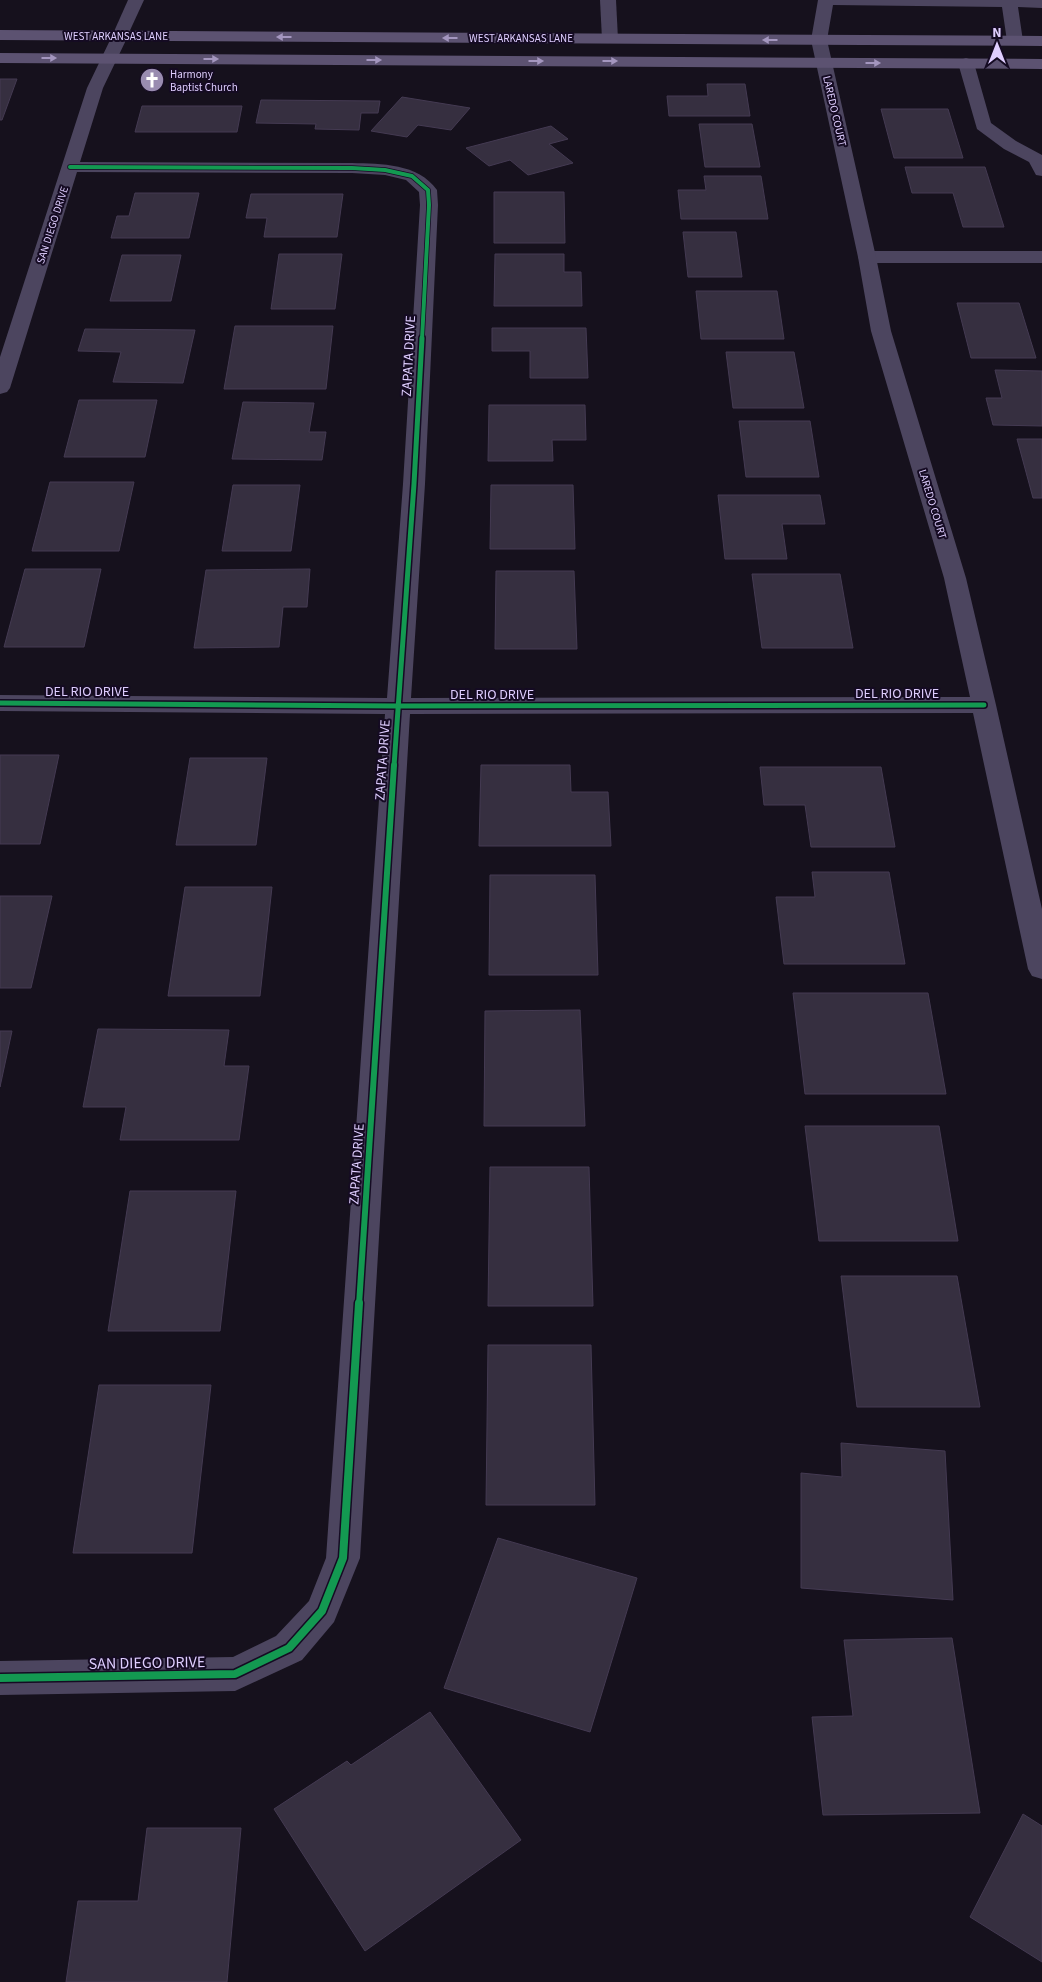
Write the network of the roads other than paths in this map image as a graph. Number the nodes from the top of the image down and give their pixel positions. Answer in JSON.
{"nodes":[{"id":1,"x":136,"y":0,"type":"edge"},
{"id":2,"x":608,"y":0,"type":"edge"},
{"id":3,"x":827,"y":0,"type":"edge"},
{"id":4,"x":1010,"y":2,"type":"edge"},
{"id":5,"x":1042,"y":3,"type":"edge"},
{"id":6,"x":0,"y":35,"type":"edge"},
{"id":7,"x":120,"y":36,"type":"junction"},
{"id":8,"x":610,"y":39,"type":"junction"},
{"id":9,"x":819,"y":40,"type":"junction"},
{"id":10,"x":1015,"y":41,"type":"junction"},
{"id":11,"x":1042,"y":41,"type":"edge"},
{"id":12,"x":0,"y":58,"type":"edge"},
{"id":13,"x":109,"y":58,"type":"junction"},
{"id":14,"x":824,"y":63,"type":"junction"},
{"id":15,"x":966,"y":63,"type":"junction"},
{"id":16,"x":1042,"y":64,"type":"edge"},
{"id":17,"x":70,"y":167,"type":"junction"},
{"id":18,"x":1042,"y":171,"type":"edge"},
{"id":19,"x":867,"y":258,"type":"junction"},
{"id":20,"x":1042,"y":258,"type":"edge"},
{"id":21,"x":0,"y":388,"type":"edge"},
{"id":22,"x":0,"y":703,"type":"edge"},
{"id":23,"x":984,"y":705,"type":"junction"},
{"id":24,"x":398,"y":706,"type":"junction"},
{"id":25,"x":1042,"y":969,"type":"edge"},
{"id":26,"x":289,"y":1648,"type":"joint"},
{"id":27,"x":0,"y":1678,"type":"edge"}],
"edges":[{"from":1,"to":7,"type":"street","name":"SAN DIEGO DRIVE"},
{"from":2,"to":8,"type":"street"},
{"from":3,"to":4,"type":"street"},
{"from":3,"to":9,"type":"street"},
{"from":4,"to":5,"type":"street"},
{"from":4,"to":10,"type":"street"},
{"from":6,"to":7,"type":"main road","name":"WEST ARKANSAS LANE"},
{"from":8,"to":7,"type":"main road","name":"WEST ARKANSAS LANE","one_way":true},
{"from":7,"to":13,"type":"street","name":"SAN DIEGO DRIVE"},
{"from":9,"to":8,"type":"main road","name":"WEST ARKANSAS LANE","one_way":true},
{"from":9,"to":10,"type":"main road","name":"WEST ARKANSAS LANE"},
{"from":9,"to":14,"type":"street","name":"LAREDO COURT"},
{"from":10,"to":11,"type":"main road","name":"WEST ARKANSAS LANE"},
{"from":12,"to":13,"type":"main road","name":"WEST ARKANSAS LANE","one_way":true},
{"from":13,"to":14,"type":"main road","name":"WEST ARKANSAS LANE","one_way":true},
{"from":13,"to":17,"type":"street","name":"SAN DIEGO DRIVE"},
{"from":14,"to":15,"type":"main road","name":"WEST ARKANSAS LANE","one_way":true},
{"from":14,"to":19,"type":"street","name":"LAREDO COURT"},
{"from":15,"to":16,"type":"main road","name":"WEST ARKANSAS LANE"},
{"from":15,"to":18,"type":"street"},
{"from":17,"to":21,"type":"street","name":"SAN DIEGO DRIVE"},
{"from":17,"to":24,"type":"street","name":"ZAPATA DRIVE"},
{"from":19,"to":20,"type":"street"},
{"from":19,"to":23,"type":"street","name":"LAREDO COURT"},
{"from":22,"to":24,"type":"street","name":"DEL RIO DRIVE"},
{"from":23,"to":24,"type":"street","name":"DEL RIO DRIVE"},
{"from":23,"to":25,"type":"street","name":"LAREDO COURT"},
{"from":24,"to":26,"type":"street","name":"ZAPATA DRIVE"},
{"from":26,"to":27,"type":"street","name":"SAN DIEGO DRIVE"}]}
